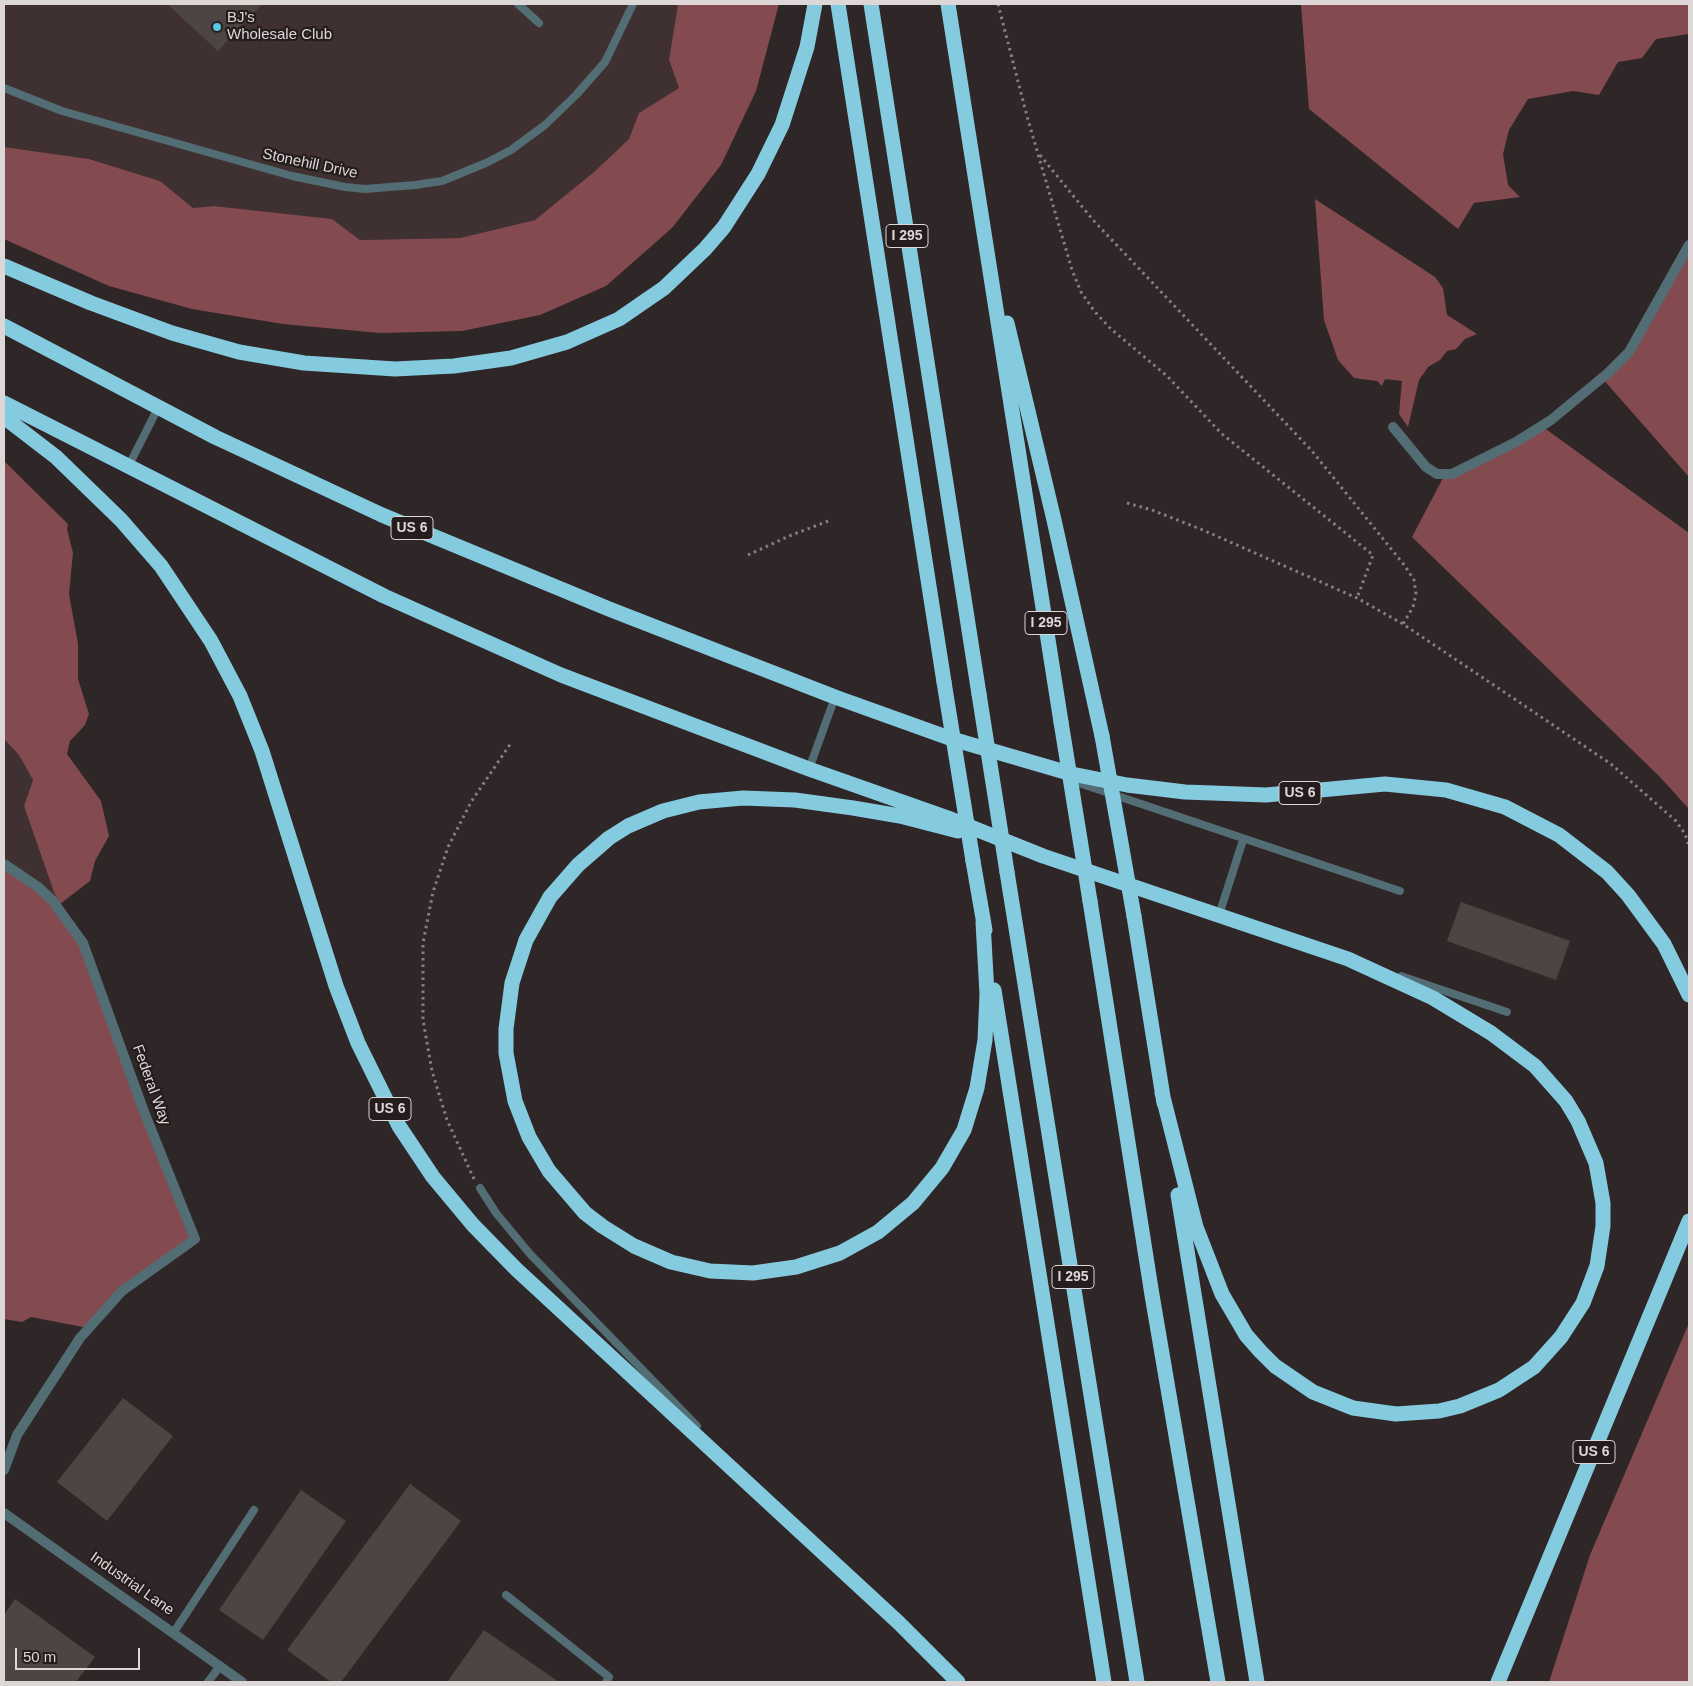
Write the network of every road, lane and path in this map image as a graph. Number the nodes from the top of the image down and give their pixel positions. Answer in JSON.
{"nodes":[{"id":1,"x":518,"y":4,"type":"edge"},
{"id":2,"x":633,"y":4,"type":"edge"},
{"id":3,"x":815,"y":4,"type":"edge"},
{"id":4,"x":838,"y":4,"type":"edge"},
{"id":5,"x":871,"y":4,"type":"edge"},
{"id":6,"x":948,"y":4,"type":"edge"},
{"id":7,"x":998,"y":4,"type":"edge"},
{"id":8,"x":539,"y":23,"type":"dead end"},
{"id":9,"x":4,"y":88,"type":"edge"},
{"id":10,"x":1038,"y":152,"type":"junction"},
{"id":11,"x":984,"y":227,"type":"junction"},
{"id":12,"x":1689,"y":245,"type":"edge"},
{"id":13,"x":4,"y":266,"type":"edge"},
{"id":14,"x":4,"y":326,"type":"edge"},
{"id":15,"x":4,"y":403,"type":"edge"},
{"id":16,"x":158,"y":408,"type":"junction"},
{"id":17,"x":4,"y":417,"type":"edge"},
{"id":18,"x":1393,"y":427,"type":"dead end"},
{"id":19,"x":128,"y":467,"type":"junction"},
{"id":20,"x":1127,"y":503,"type":"dead end"},
{"id":21,"x":831,"y":520,"type":"dead end"},
{"id":22,"x":748,"y":556,"type":"dead end"},
{"id":23,"x":1357,"y":598,"type":"junction"},
{"id":24,"x":1403,"y":624,"type":"junction"},
{"id":25,"x":835,"y":697,"type":"junction"},
{"id":26,"x":925,"y":730,"type":"junction"},
{"id":27,"x":512,"y":743,"type":"dead end"},
{"id":28,"x":809,"y":769,"type":"junction"},
{"id":29,"x":1243,"y":840,"type":"junction"},
{"id":30,"x":1689,"y":846,"type":"edge"},
{"id":31,"x":1043,"y":856,"type":"junction"},
{"id":32,"x":4,"y":864,"type":"edge"},
{"id":33,"x":1400,"y":891,"type":"dead end"},
{"id":34,"x":1219,"y":915,"type":"junction"},
{"id":35,"x":983,"y":922,"type":"junction"},
{"id":36,"x":1319,"y":949,"type":"junction"},
{"id":37,"x":1689,"y":995,"type":"edge"},
{"id":38,"x":1507,"y":1012,"type":"dead end"},
{"id":39,"x":1162,"y":1093,"type":"junction"},
{"id":40,"x":480,"y":1188,"type":"joint"},
{"id":41,"x":1689,"y":1221,"type":"edge"},
{"id":42,"x":4,"y":1470,"type":"edge"},
{"id":43,"x":254,"y":1510,"type":"dead end"},
{"id":44,"x":4,"y":1513,"type":"edge"},
{"id":45,"x":786,"y":1518,"type":"junction"},
{"id":46,"x":506,"y":1595,"type":"dead end"},
{"id":47,"x":174,"y":1632,"type":"junction"},
{"id":48,"x":220,"y":1666,"type":"junction"},
{"id":49,"x":208,"y":1682,"type":"edge"},
{"id":50,"x":242,"y":1682,"type":"edge"},
{"id":51,"x":606,"y":1682,"type":"edge"},
{"id":52,"x":958,"y":1682,"type":"edge"},
{"id":53,"x":1104,"y":1682,"type":"edge"},
{"id":54,"x":1138,"y":1682,"type":"edge"},
{"id":55,"x":1218,"y":1682,"type":"edge"},
{"id":56,"x":1257,"y":1682,"type":"edge"},
{"id":57,"x":1498,"y":1682,"type":"edge"}],
"edges":[{"from":1,"to":8,"type":"lane"},
{"from":2,"to":9,"type":"lane","name":"Stonehill Drive"},
{"from":3,"to":13,"type":"highway"},
{"from":4,"to":35,"type":"highway","bridge":true},
{"from":5,"to":54,"type":"highway","number":"I 295","bridge":true},
{"from":6,"to":11,"type":"highway","number":"I 295"},
{"from":7,"to":10,"type":"path"},
{"from":10,"to":23,"type":"path"},
{"from":10,"to":24,"type":"path"},
{"from":11,"to":39,"type":"highway","bridge":true},
{"from":11,"to":55,"type":"highway","number":"I 295","bridge":true},
{"from":12,"to":18,"type":"street"},
{"from":14,"to":16,"type":"highway","number":"US 6"},
{"from":15,"to":19,"type":"highway"},
{"from":16,"to":19,"type":"lane"},
{"from":16,"to":25,"type":"highway","number":"US 6"},
{"from":17,"to":45,"type":"highway","number":"US 6"},
{"from":19,"to":28,"type":"highway"},
{"from":20,"to":23,"type":"path"},
{"from":21,"to":22,"type":"path"},
{"from":23,"to":24,"type":"path"},
{"from":24,"to":30,"type":"path"},
{"from":25,"to":26,"type":"highway","number":"US 6"},
{"from":25,"to":28,"type":"lane"},
{"from":26,"to":29,"type":"lane"},
{"from":26,"to":37,"type":"highway","number":"US 6"},
{"from":27,"to":40,"type":"path"},
{"from":28,"to":31,"type":"highway"},
{"from":29,"to":33,"type":"lane"},
{"from":29,"to":34,"type":"lane"},
{"from":31,"to":34,"type":"highway"},
{"from":31,"to":35,"type":"highway"},
{"from":32,"to":42,"type":"street","name":"Federal Way"},
{"from":34,"to":36,"type":"highway"},
{"from":35,"to":53,"type":"highway"},
{"from":36,"to":38,"type":"lane"},
{"from":36,"to":39,"type":"highway"},
{"from":39,"to":56,"type":"highway"},
{"from":40,"to":45,"type":"lane"},
{"from":41,"to":57,"type":"highway","number":"US 6"},
{"from":43,"to":47,"type":"lane"},
{"from":44,"to":47,"type":"street","name":"Industrial Lane"},
{"from":45,"to":52,"type":"highway","number":"US 6"},
{"from":46,"to":51,"type":"lane"},
{"from":47,"to":48,"type":"street","name":"Industrial Lane"},
{"from":48,"to":49,"type":"lane"},
{"from":48,"to":50,"type":"street","name":"Industrial Lane"}]}
